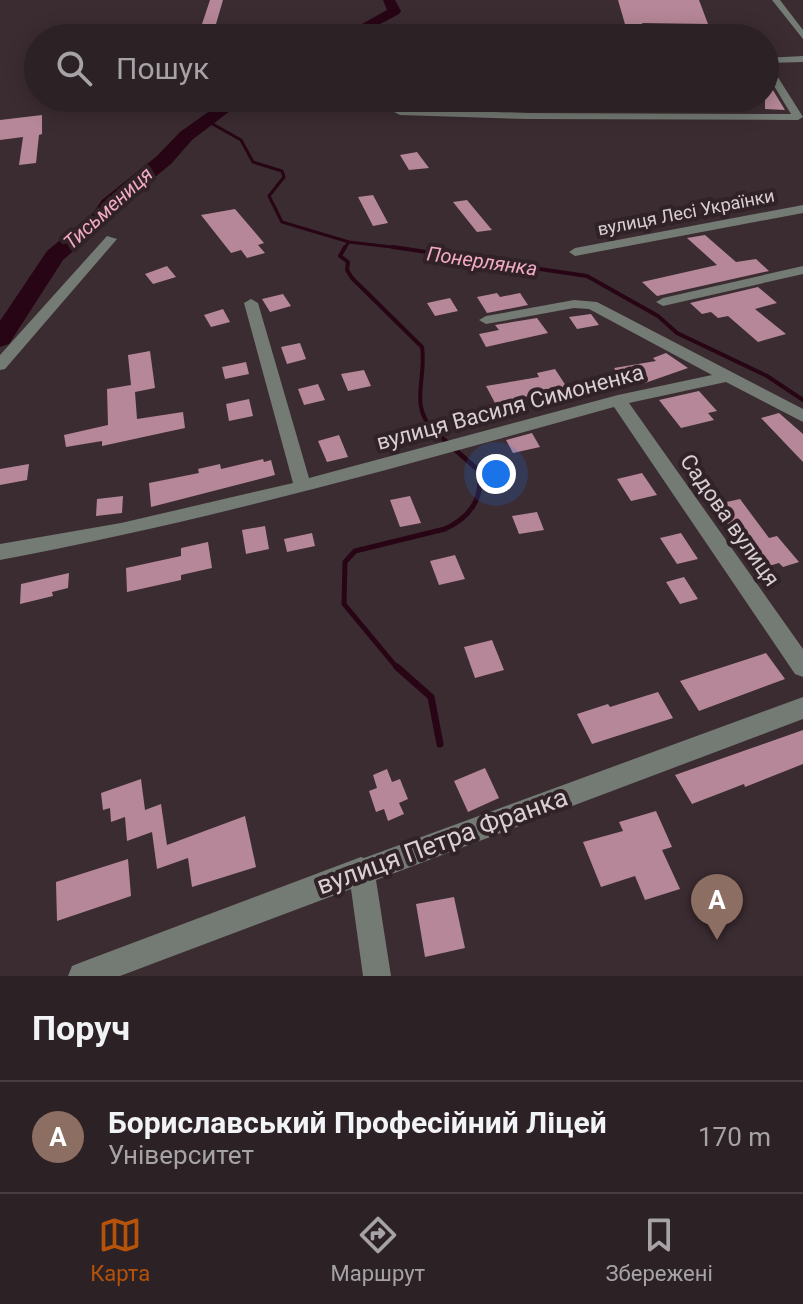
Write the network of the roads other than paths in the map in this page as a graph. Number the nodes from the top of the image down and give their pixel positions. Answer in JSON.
{"nodes":[{"id":1,"x":776,"y":0,"type":"edge"},
{"id":2,"x":803,"y":36,"type":"edge"},
{"id":3,"x":803,"y":59,"type":"edge"},
{"id":4,"x":779,"y":61,"type":"edge"},
{"id":5,"x":779,"y":85,"type":"edge"},
{"id":6,"x":400,"y":112,"type":"edge"},
{"id":7,"x":803,"y":209,"type":"edge"},
{"id":8,"x":111,"y":239,"type":"dead end"},
{"id":9,"x":575,"y":252,"type":"dead end"},
{"id":10,"x":803,"y":270,"type":"edge"},
{"id":11,"x":663,"y":302,"type":"dead end"},
{"id":12,"x":251,"y":303,"type":"dead end"},
{"id":13,"x":486,"y":320,"type":"dead end"},
{"id":14,"x":0,"y":365,"type":"edge"},
{"id":15,"x":730,"y":376,"type":"junction"},
{"id":16,"x":618,"y":400,"type":"junction"},
{"id":17,"x":803,"y":416,"type":"edge"},
{"id":18,"x":303,"y":487,"type":"junction"},
{"id":19,"x":0,"y":552,"type":"edge"},
{"id":20,"x":803,"y":667,"type":"edge"},
{"id":21,"x":803,"y":708,"type":"edge"},
{"id":22,"x":361,"y":870,"type":"junction"},
{"id":23,"x":82,"y":976,"type":"edge"},
{"id":24,"x":377,"y":976,"type":"edge"}],
"edges":[{"from":1,"to":2,"type":"street"},
{"from":3,"to":4,"type":"street"},
{"from":5,"to":6,"type":"street"},
{"from":7,"to":9,"type":"street","name":"вулиця Лесі Українки"},
{"from":8,"to":14,"type":"street"},
{"from":10,"to":11,"type":"street"},
{"from":12,"to":18,"type":"street"},
{"from":13,"to":15,"type":"street","name":"вулиця Василя Симоненка"},
{"from":15,"to":16,"type":"street","name":"вулиця Василя Симоненка"},
{"from":15,"to":17,"type":"street","name":"вулиця Василя Симоненка"},
{"from":16,"to":18,"type":"street","name":"вулиця Василя Симоненка"},
{"from":16,"to":20,"type":"street","name":"Садова вулиця"},
{"from":18,"to":19,"type":"street","name":"вулиця Василя Симоненка"},
{"from":21,"to":22,"type":"street","name":"вулиця Петра Франка"},
{"from":22,"to":23,"type":"street","name":"вулиця Петра Франка"},
{"from":22,"to":24,"type":"street"}]}
